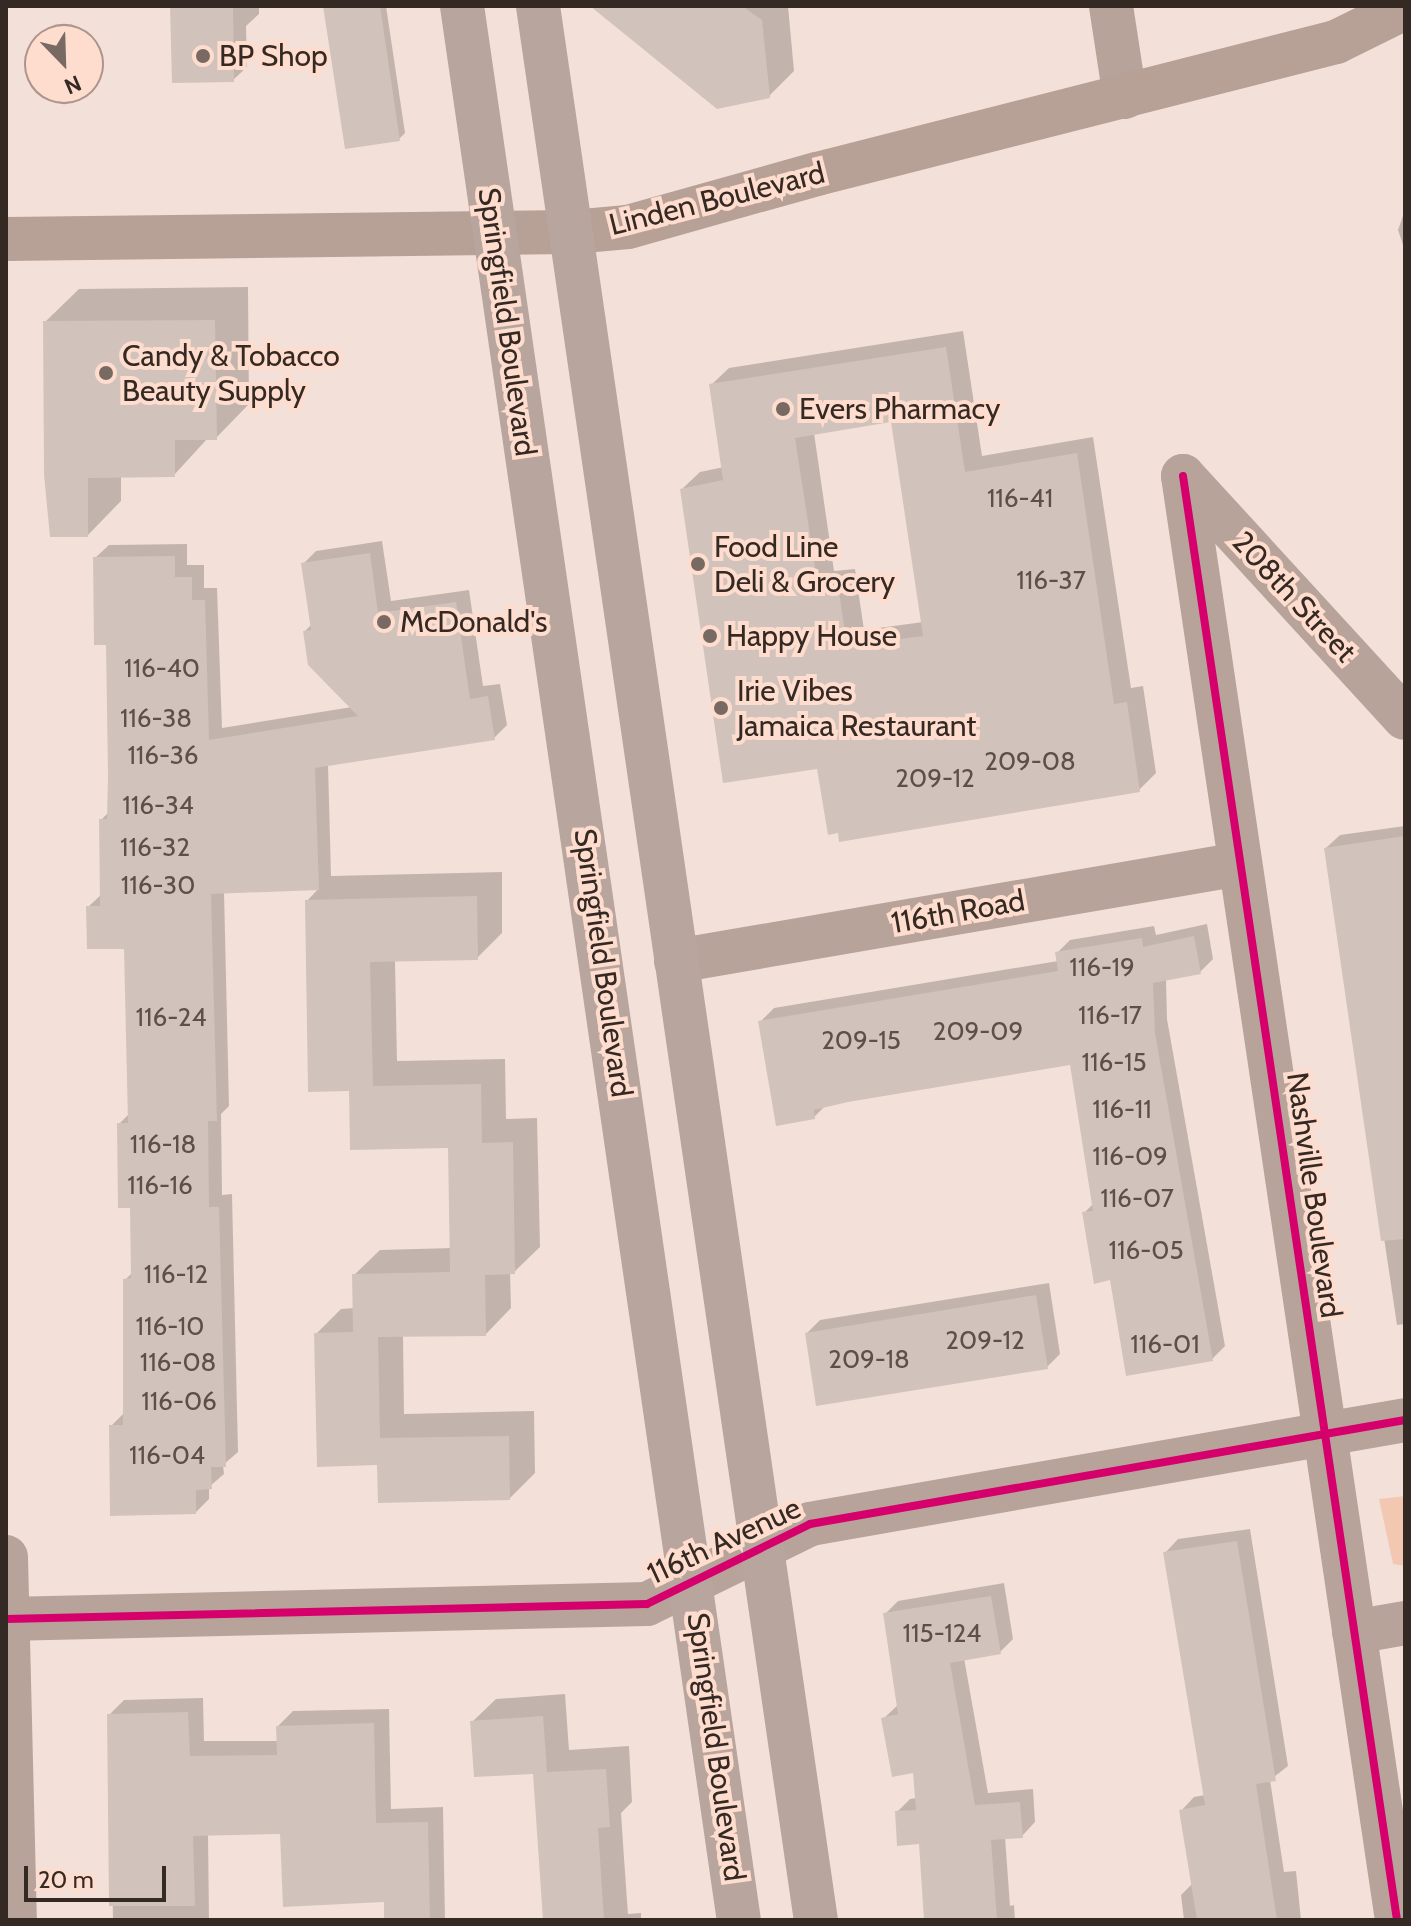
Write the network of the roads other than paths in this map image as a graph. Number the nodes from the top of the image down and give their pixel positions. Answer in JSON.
{"nodes":[{"id":1,"x":462,"y":6,"type":"edge"},
{"id":2,"x":538,"y":6,"type":"edge"},
{"id":3,"x":1111,"y":6,"type":"edge"},
{"id":4,"x":1405,"y":8,"type":"edge"},
{"id":5,"x":1125,"y":97,"type":"junction"},
{"id":6,"x":572,"y":232,"type":"junction"},
{"id":7,"x":497,"y":233,"type":"junction"},
{"id":8,"x":6,"y":239,"type":"edge"},
{"id":9,"x":1183,"y":476,"type":"joint"},
{"id":10,"x":1405,"y":718,"type":"edge"},
{"id":11,"x":1240,"y":864,"type":"junction"},
{"id":12,"x":676,"y":961,"type":"junction"},
{"id":13,"x":1405,"y":1420,"type":"edge"},
{"id":14,"x":1325,"y":1434,"type":"junction"},
{"id":15,"x":762,"y":1548,"type":"junction"},
{"id":16,"x":6,"y":1557,"type":"edge"},
{"id":17,"x":693,"y":1582,"type":"junction"},
{"id":18,"x":7,"y":1619,"type":"edge"},
{"id":19,"x":1405,"y":1623,"type":"edge"},
{"id":20,"x":1354,"y":1632,"type":"junction"},
{"id":21,"x":15,"y":1920,"type":"edge"},
{"id":22,"x":739,"y":1920,"type":"edge"},
{"id":23,"x":816,"y":1920,"type":"edge"},
{"id":24,"x":1397,"y":1920,"type":"edge"}],
"edges":[{"from":1,"to":7,"type":"main road","name":"Springfield Boulevard"},
{"from":2,"to":6,"type":"main road"},
{"from":3,"to":5,"type":"street"},
{"from":4,"to":5,"type":"main road","name":"Linden Boulevard"},
{"from":5,"to":6,"type":"main road","name":"Linden Boulevard"},
{"from":6,"to":7,"type":"main road","name":"Linden Boulevard"},
{"from":6,"to":12,"type":"main road"},
{"from":7,"to":8,"type":"main road","name":"Linden Boulevard"},
{"from":7,"to":17,"type":"main road","name":"Springfield Boulevard"},
{"from":9,"to":10,"type":"street","name":"208th Street"},
{"from":9,"to":11,"type":"street","name":"Nashville Boulevard"},
{"from":11,"to":12,"type":"street","name":"116th Road"},
{"from":11,"to":14,"type":"street","name":"Nashville Boulevard"},
{"from":12,"to":15,"type":"main road"},
{"from":13,"to":14,"type":"street","name":"116th Avenue"},
{"from":14,"to":15,"type":"street","name":"116th Avenue"},
{"from":14,"to":20,"type":"street","name":"Nashville Boulevard"},
{"from":15,"to":17,"type":"street","name":"116th Avenue"},
{"from":15,"to":23,"type":"main road"},
{"from":16,"to":18,"type":"street"},
{"from":17,"to":18,"type":"street","name":"116th Avenue"},
{"from":17,"to":22,"type":"main road","name":"Springfield Boulevard"},
{"from":18,"to":21,"type":"street"},
{"from":19,"to":20,"type":"street"},
{"from":20,"to":24,"type":"street","name":"Nashville Boulevard"}]}
